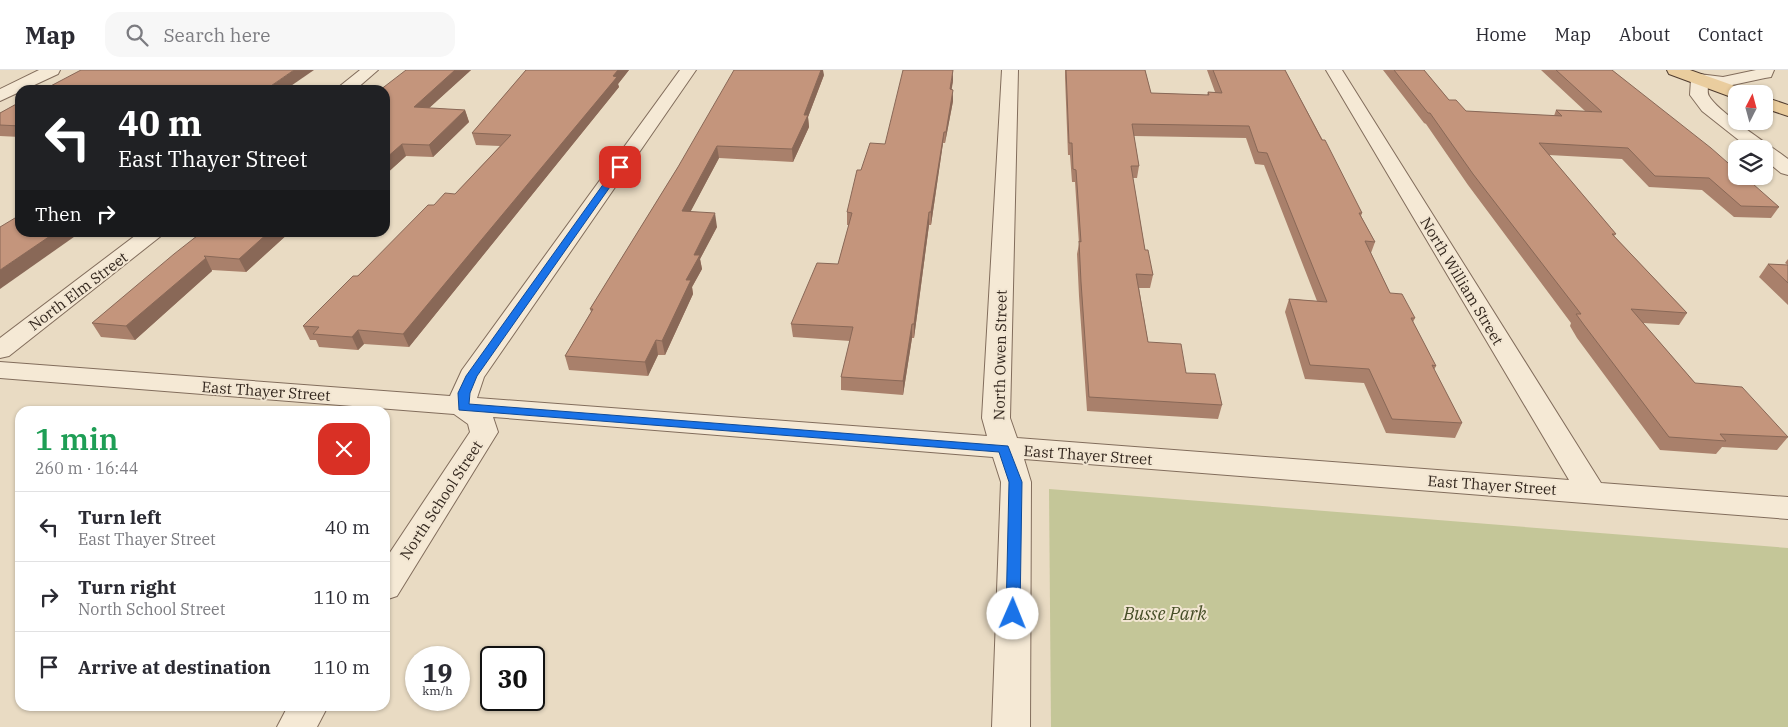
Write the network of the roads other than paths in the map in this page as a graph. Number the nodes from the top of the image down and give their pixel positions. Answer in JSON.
{"nodes":[{"id":1,"x":52,"y":70,"type":"edge"},
{"id":2,"x":370,"y":70,"type":"edge"},
{"id":3,"x":688,"y":70,"type":"edge"},
{"id":4,"x":1010,"y":70,"type":"edge"},
{"id":5,"x":1334,"y":70,"type":"edge"},
{"id":6,"x":1675,"y":70,"type":"edge"},
{"id":7,"x":1720,"y":70,"type":"edge"},
{"id":8,"x":1773,"y":71,"type":"edge"},
{"id":9,"x":1699,"y":79,"type":"junction"},
{"id":10,"x":22,"y":85,"type":"edge"},
{"id":11,"x":350,"y":85,"type":"edge"},
{"id":12,"x":15,"y":88,"type":"edge"},
{"id":13,"x":1728,"y":90,"type":"edge"},
{"id":14,"x":0,"y":96,"type":"edge"},
{"id":15,"x":1773,"y":105,"type":"edge"},
{"id":16,"x":1788,"y":111,"type":"edge"},
{"id":17,"x":1750,"y":140,"type":"edge"},
{"id":18,"x":1773,"y":158,"type":"edge"},
{"id":19,"x":1788,"y":169,"type":"edge"},
{"id":20,"x":148,"y":237,"type":"edge"},
{"id":21,"x":0,"y":350,"type":"edge"},
{"id":22,"x":0,"y":370,"type":"edge"},
{"id":23,"x":464,"y":407,"type":"junction"},
{"id":24,"x":1004,"y":448,"type":"junction"},
{"id":25,"x":1591,"y":492,"type":"junction"},
{"id":26,"x":1788,"y":508,"type":"edge"},
{"id":27,"x":390,"y":579,"type":"edge"},
{"id":28,"x":306,"y":711,"type":"edge"},
{"id":29,"x":296,"y":727,"type":"edge"},
{"id":30,"x":1011,"y":727,"type":"edge"}],
"edges":[{"from":1,"to":10,"type":"street"},
{"from":2,"to":11,"type":"street"},
{"from":3,"to":23,"type":"street"},
{"from":4,"to":24,"type":"street","name":"North Owen Street"},
{"from":5,"to":25,"type":"street","name":"North William Street"},
{"from":6,"to":9,"type":"main road"},
{"from":7,"to":9,"type":"street"},
{"from":8,"to":9,"type":"street"},
{"from":9,"to":13,"type":"main road"},
{"from":9,"to":17,"type":"street"},
{"from":12,"to":14,"type":"street"},
{"from":15,"to":16,"type":"main road"},
{"from":18,"to":19,"type":"street"},
{"from":20,"to":21,"type":"street","name":"North Elm Street"},
{"from":22,"to":23,"type":"street","name":"East Thayer Street"},
{"from":23,"to":24,"type":"street","name":"East Thayer Street"},
{"from":23,"to":27,"type":"street","name":"North School Street"},
{"from":24,"to":25,"type":"street","name":"East Thayer Street"},
{"from":24,"to":30,"type":"street","name":"North Owen Street"},
{"from":25,"to":26,"type":"street","name":"East Thayer Street"},
{"from":28,"to":29,"type":"street"}]}
